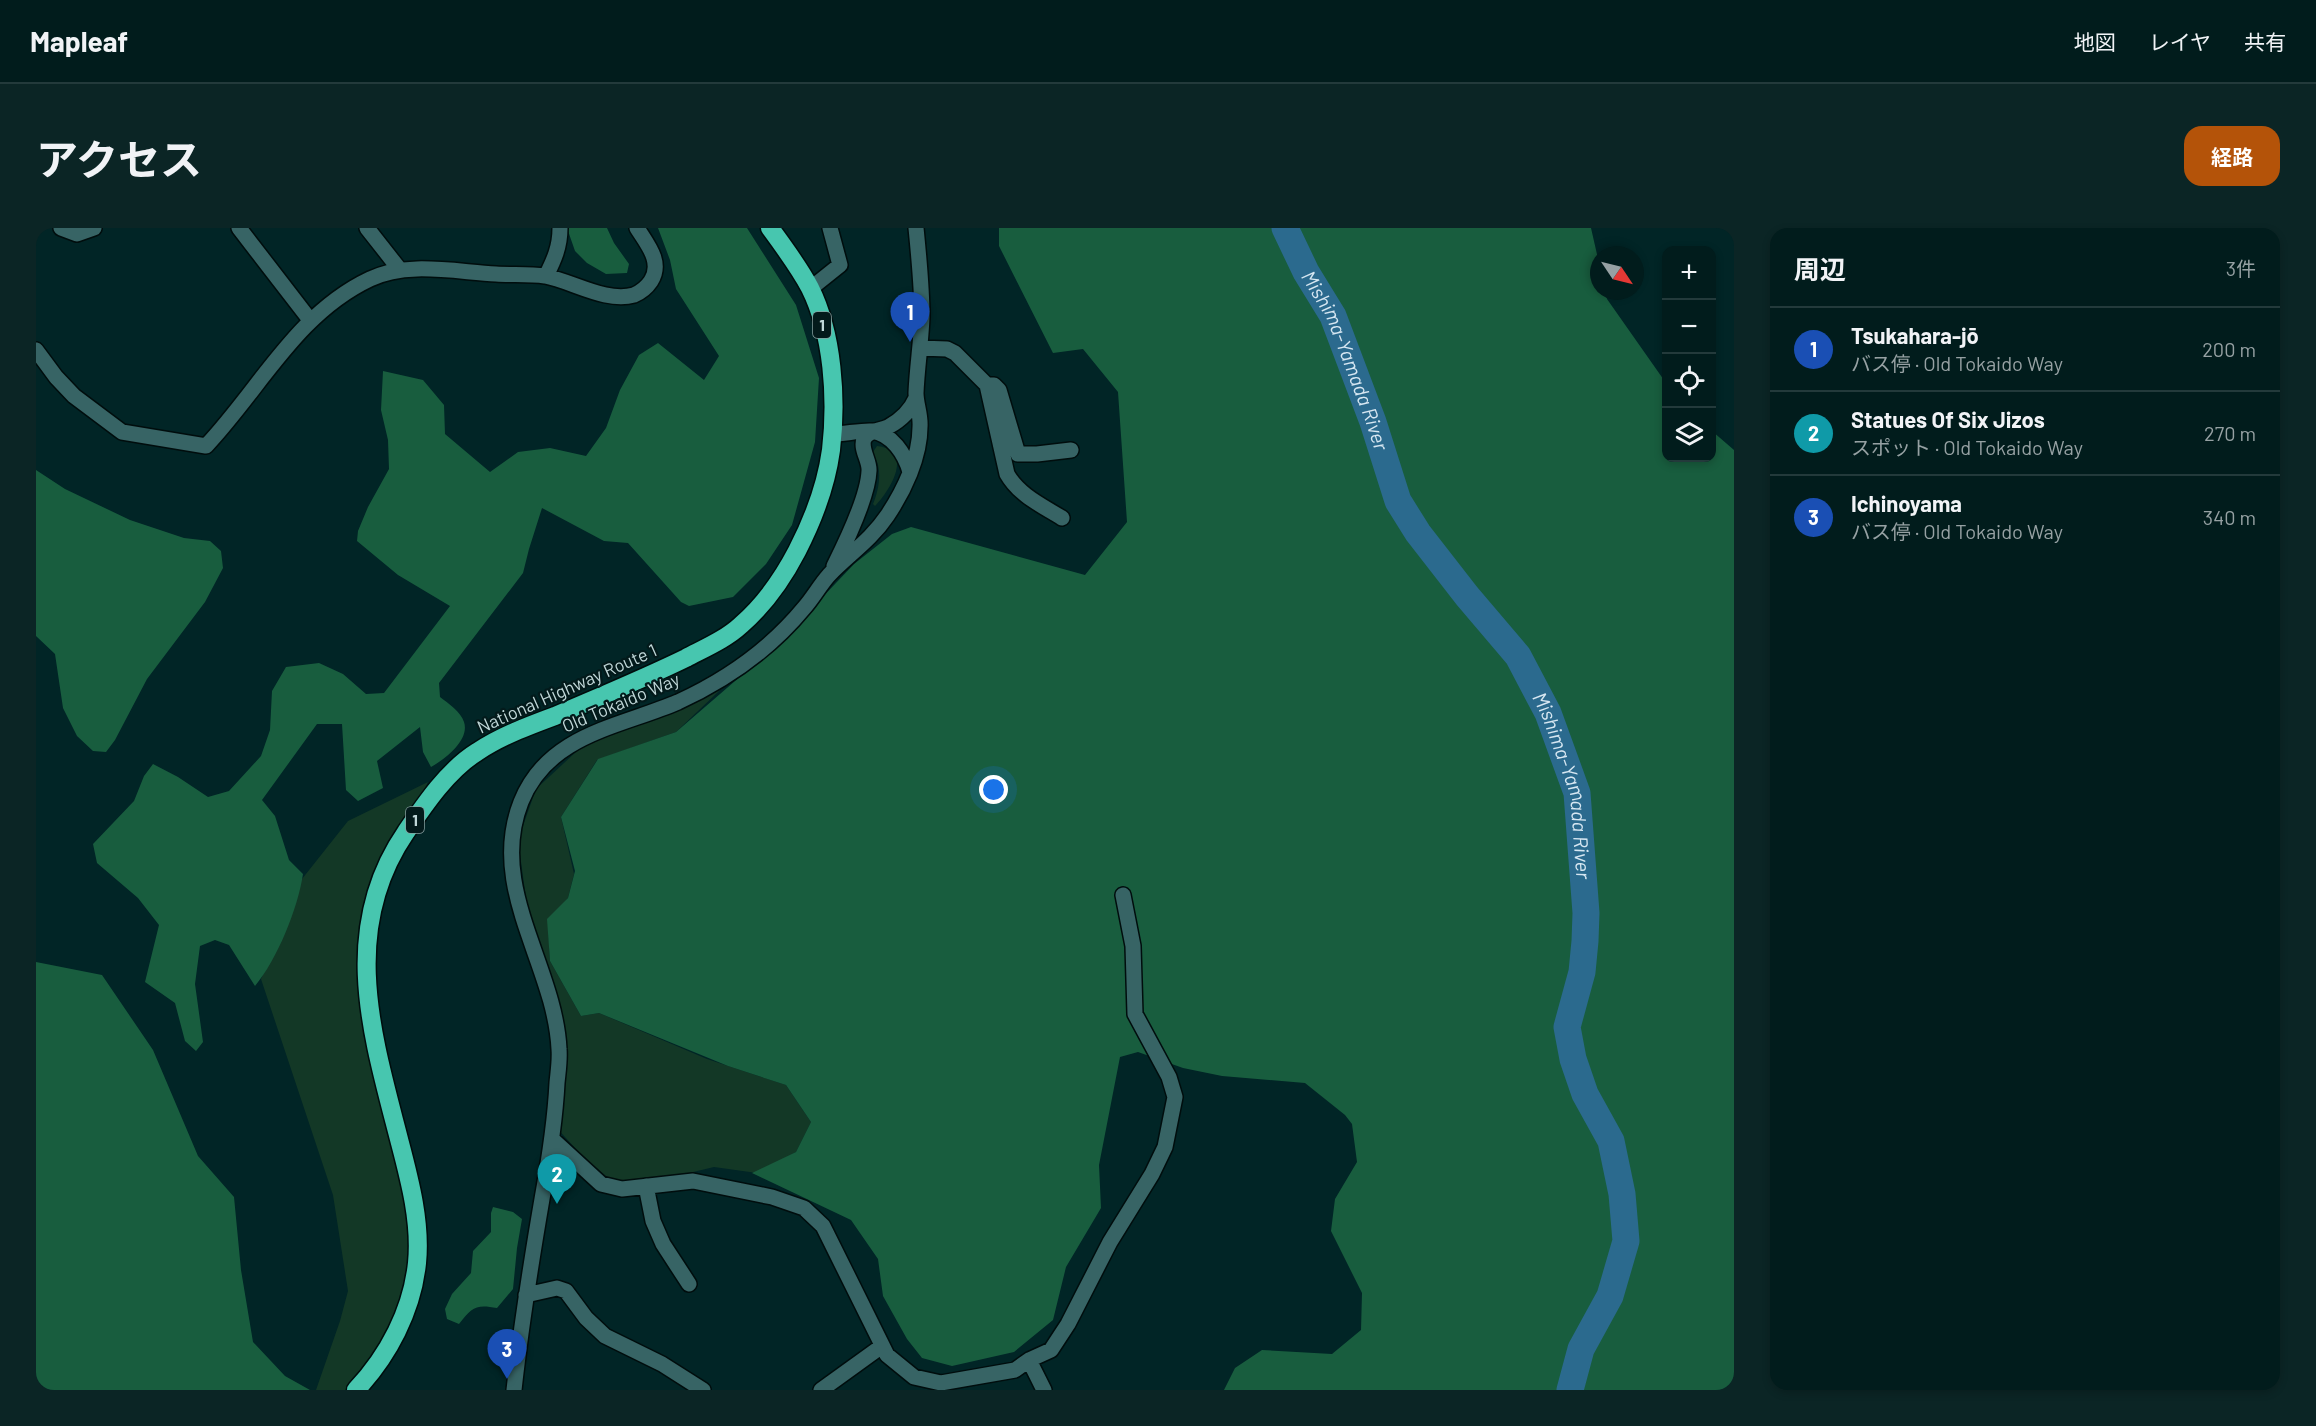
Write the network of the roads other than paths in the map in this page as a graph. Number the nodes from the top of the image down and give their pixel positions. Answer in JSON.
{"nodes":[{"id":1,"x":61,"y":228,"type":"edge"},
{"id":2,"x":94,"y":228,"type":"edge"},
{"id":3,"x":239,"y":228,"type":"edge"},
{"id":4,"x":367,"y":228,"type":"edge"},
{"id":5,"x":560,"y":228,"type":"edge"},
{"id":6,"x":637,"y":228,"type":"edge"},
{"id":7,"x":770,"y":228,"type":"edge"},
{"id":8,"x":830,"y":228,"type":"edge"},
{"id":9,"x":916,"y":228,"type":"edge"},
{"id":10,"x":400,"y":270,"type":"junction"},
{"id":11,"x":546,"y":276,"type":"junction"},
{"id":12,"x":810,"y":289,"type":"junction"},
{"id":13,"x":310,"y":320,"type":"junction"},
{"id":14,"x":920,"y":348,"type":"junction"},
{"id":15,"x":36,"y":350,"type":"edge"},
{"id":16,"x":987,"y":385,"type":"junction"},
{"id":17,"x":916,"y":398,"type":"junction"},
{"id":18,"x":872,"y":431,"type":"junction"},
{"id":19,"x":833,"y":434,"type":"junction"},
{"id":20,"x":852,"y":434,"type":"junction"},
{"id":21,"x":863,"y":446,"type":"junction"},
{"id":22,"x":1071,"y":450,"type":"dead end"},
{"id":23,"x":910,"y":472,"type":"junction"},
{"id":24,"x":859,"y":507,"type":"junction"},
{"id":25,"x":888,"y":514,"type":"junction"},
{"id":26,"x":1062,"y":518,"type":"dead end"},
{"id":27,"x":828,"y":576,"type":"junction"},
{"id":28,"x":1123,"y":895,"type":"dead end"},
{"id":29,"x":552,"y":1139,"type":"junction"},
{"id":30,"x":646,"y":1186,"type":"junction"},
{"id":31,"x":689,"y":1284,"type":"dead end"},
{"id":32,"x":526,"y":1294,"type":"junction"},
{"id":33,"x":882,"y":1346,"type":"junction"},
{"id":34,"x":1029,"y":1360,"type":"junction"},
{"id":35,"x":356,"y":1390,"type":"edge"},
{"id":36,"x":514,"y":1390,"type":"edge"},
{"id":37,"x":703,"y":1390,"type":"edge"},
{"id":38,"x":821,"y":1390,"type":"edge"},
{"id":39,"x":1044,"y":1390,"type":"edge"}],
"edges":[{"from":1,"to":2,"type":"street"},
{"from":3,"to":13,"type":"street"},
{"from":4,"to":10,"type":"street"},
{"from":5,"to":11,"type":"street"},
{"from":6,"to":11,"type":"street"},
{"from":7,"to":12,"type":"highway","name":"National Highway Route 1","number":"1"},
{"from":8,"to":12,"type":"street"},
{"from":9,"to":14,"type":"street","name":"Old Tokaido Way"},
{"from":10,"to":11,"type":"street"},
{"from":10,"to":13,"type":"street"},
{"from":12,"to":19,"type":"highway","name":"National Highway Route 1","number":"1"},
{"from":13,"to":15,"type":"street"},
{"from":14,"to":16,"type":"street"},
{"from":14,"to":17,"type":"street","name":"Old Tokaido Way"},
{"from":16,"to":22,"type":"street"},
{"from":16,"to":26,"type":"street"},
{"from":17,"to":18,"type":"street"},
{"from":17,"to":23,"type":"street","name":"Old Tokaido Way"},
{"from":18,"to":20,"type":"street"},
{"from":18,"to":21,"type":"street"},
{"from":18,"to":23,"type":"street"},
{"from":19,"to":20,"type":"street"},
{"from":19,"to":35,"type":"highway","name":"National Highway Route 1","number":"1"},
{"from":20,"to":21,"type":"street"},
{"from":21,"to":24,"type":"street"},
{"from":23,"to":25,"type":"street","name":"Old Tokaido Way"},
{"from":24,"to":25,"type":"street"},
{"from":24,"to":27,"type":"street"},
{"from":25,"to":27,"type":"street","name":"Old Tokaido Way"},
{"from":27,"to":29,"type":"street","name":"Old Tokaido Way"},
{"from":28,"to":34,"type":"street"},
{"from":29,"to":30,"type":"street"},
{"from":29,"to":32,"type":"street","name":"Old Tokaido Way"},
{"from":30,"to":31,"type":"street"},
{"from":30,"to":33,"type":"street"},
{"from":32,"to":36,"type":"street","name":"Old Tokaido Way"},
{"from":32,"to":37,"type":"street"},
{"from":33,"to":34,"type":"street"},
{"from":33,"to":38,"type":"street"},
{"from":34,"to":39,"type":"street"}]}
